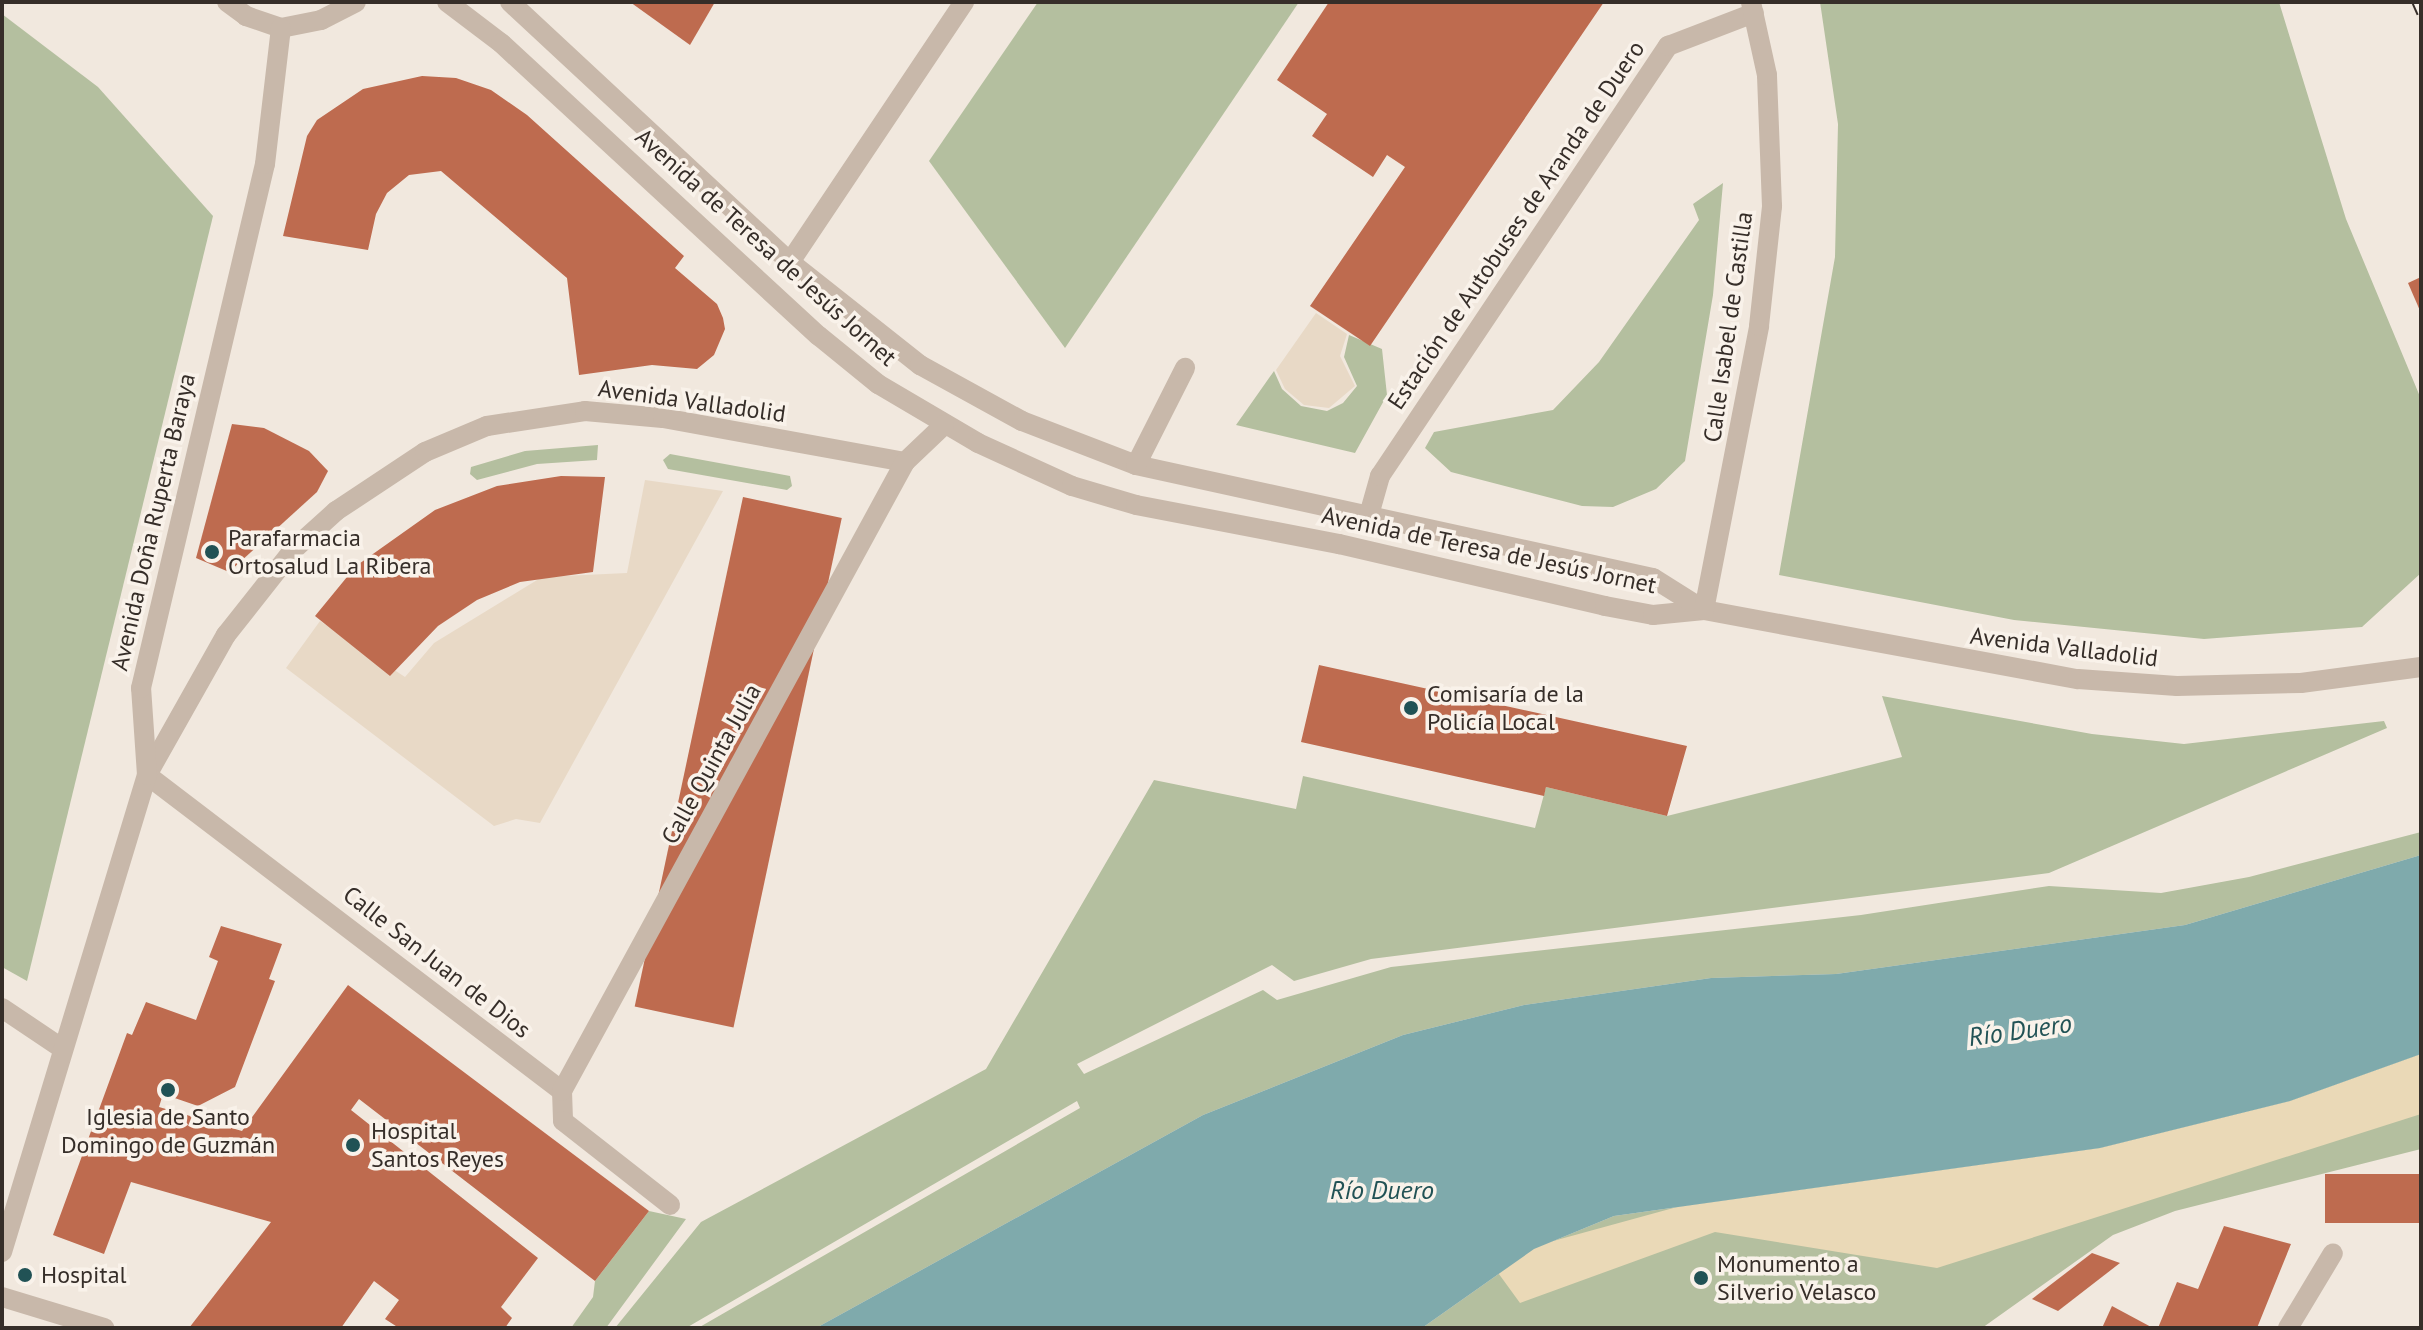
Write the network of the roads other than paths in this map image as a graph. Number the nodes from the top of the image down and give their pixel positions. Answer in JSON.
{"nodes":[{"id":1,"x":227,"y":2,"type":"edge"},
{"id":2,"x":356,"y":2,"type":"edge"},
{"id":3,"x":447,"y":2,"type":"edge"},
{"id":4,"x":510,"y":2,"type":"edge"},
{"id":5,"x":964,"y":2,"type":"edge"},
{"id":6,"x":1752,"y":7,"type":"edge"},
{"id":7,"x":281,"y":28,"type":"junction"},
{"id":8,"x":790,"y":262,"type":"junction"},
{"id":9,"x":1185,"y":368,"type":"dead end"},
{"id":10,"x":944,"y":425,"type":"junction"},
{"id":11,"x":905,"y":462,"type":"junction"},
{"id":12,"x":1136,"y":465,"type":"junction"},
{"id":13,"x":1369,"y":515,"type":"junction"},
{"id":14,"x":1704,"y":610,"type":"junction"},
{"id":15,"x":2421,"y":667,"type":"edge"},
{"id":16,"x":147,"y":775,"type":"junction"},
{"id":17,"x":2,"y":1008,"type":"edge"},
{"id":18,"x":63,"y":1049,"type":"junction"},
{"id":19,"x":562,"y":1091,"type":"junction"},
{"id":20,"x":670,"y":1205,"type":"dead end"},
{"id":21,"x":2,"y":1252,"type":"edge"},
{"id":22,"x":2333,"y":1253,"type":"dead end"},
{"id":23,"x":2,"y":1297,"type":"edge"},
{"id":24,"x":104,"y":1328,"type":"edge"},
{"id":25,"x":2288,"y":1328,"type":"edge"}],
"edges":[{"from":1,"to":7,"type":"street"},
{"from":2,"to":7,"type":"street"},
{"from":3,"to":10,"type":"street","name":"Avenida de Teresa de Jesús Jornet"},
{"from":4,"to":8,"type":"street","name":"Avenida de Teresa de Jesús Jornet"},
{"from":5,"to":8,"type":"street"},
{"from":6,"to":13,"type":"street","name":"Estación de Autobuses de Aranda de Duero"},
{"from":6,"to":14,"type":"street","name":"Calle Isabel de Castilla"},
{"from":7,"to":16,"type":"street","name":"Avenida Doña Ruperta Baraya"},
{"from":8,"to":12,"type":"street","name":"Avenida de Teresa de Jesús Jornet"},
{"from":9,"to":12,"type":"street"},
{"from":10,"to":11,"type":"street"},
{"from":10,"to":14,"type":"street","name":"Avenida de Teresa de Jesús Jornet"},
{"from":11,"to":16,"type":"street","name":"Avenida Valladolid"},
{"from":11,"to":19,"type":"street","name":"Calle Quinta Julia"},
{"from":12,"to":13,"type":"street","name":"Avenida de Teresa de Jesús Jornet"},
{"from":13,"to":14,"type":"street","name":"Avenida de Teresa de Jesús Jornet"},
{"from":14,"to":15,"type":"street","name":"Avenida Valladolid"},
{"from":16,"to":18,"type":"street","name":"Avenida Doña Ruperta Baraya"},
{"from":16,"to":19,"type":"street","name":"Calle San Juan de Dios"},
{"from":17,"to":18,"type":"street"},
{"from":18,"to":21,"type":"street","name":"Avenida Doña Ruperta Baraya"},
{"from":19,"to":20,"type":"street"},
{"from":22,"to":25,"type":"street"},
{"from":23,"to":24,"type":"street"}]}
